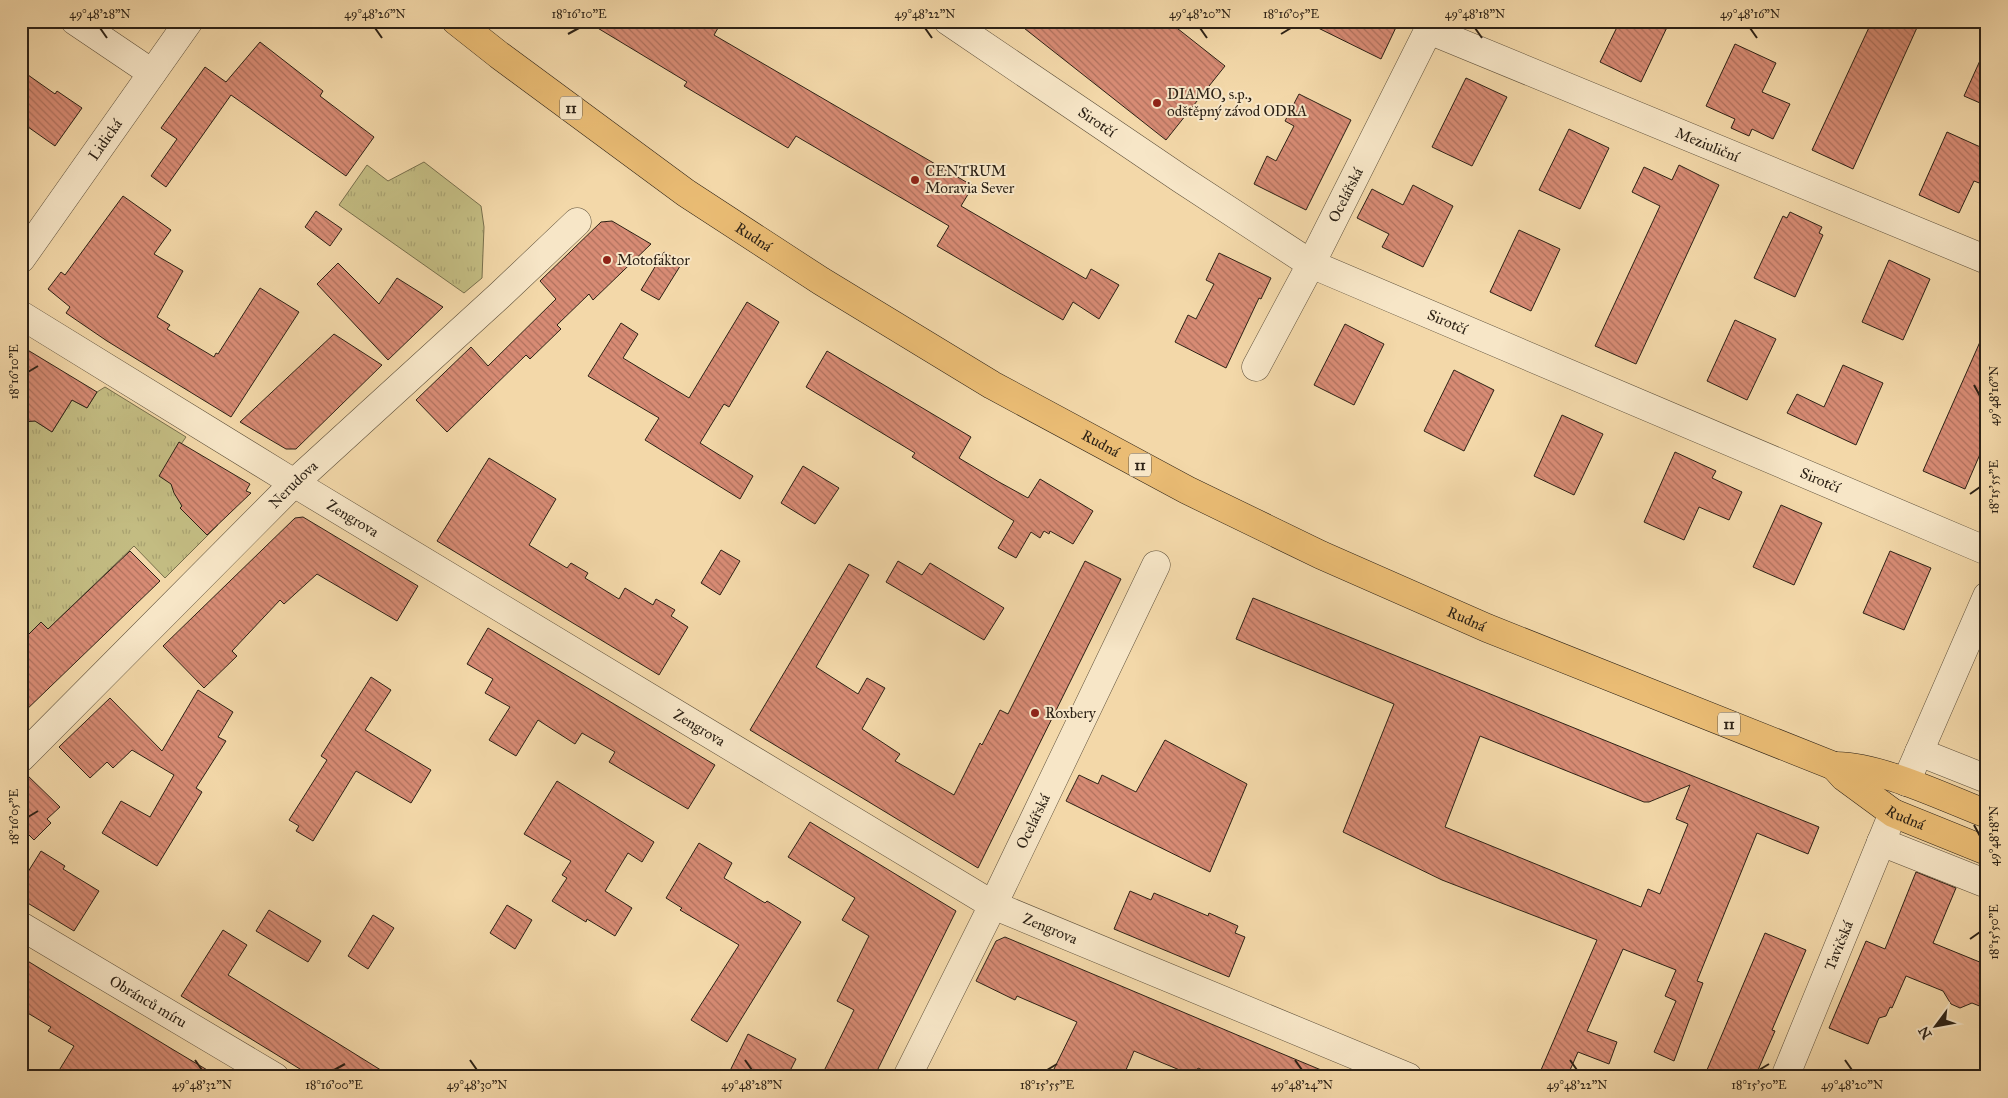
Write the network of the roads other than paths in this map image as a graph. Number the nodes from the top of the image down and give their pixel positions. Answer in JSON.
{"nodes":[{"id":1,"x":75,"y":21,"type":"edge"},
{"id":2,"x":189,"y":21,"type":"edge"},
{"id":3,"x":456,"y":21,"type":"edge"},
{"id":4,"x":948,"y":21,"type":"edge"},
{"id":5,"x":1431,"y":26,"type":"edge"},
{"id":6,"x":152,"y":74,"type":"junction"},
{"id":7,"x":577,"y":222,"type":"dead end"},
{"id":8,"x":21,"y":259,"type":"edge"},
{"id":9,"x":1987,"y":260,"type":"edge"},
{"id":10,"x":1311,"y":264,"type":"junction"},
{"id":11,"x":21,"y":315,"type":"edge"},
{"id":12,"x":1256,"y":367,"type":"dead end"},
{"id":13,"x":294,"y":483,"type":"junction"},
{"id":14,"x":1987,"y":551,"type":"edge"},
{"id":15,"x":1156,"y":565,"type":"dead end"},
{"id":16,"x":1987,"y":596,"type":"edge"},
{"id":17,"x":1918,"y":752,"type":"junction"},
{"id":18,"x":21,"y":758,"type":"edge"},
{"id":19,"x":1834,"y":766,"type":"junction"},
{"id":20,"x":1987,"y":779,"type":"edge"},
{"id":21,"x":1906,"y":782,"type":"junction"},
{"id":22,"x":1893,"y":813,"type":"junction"},
{"id":23,"x":1987,"y":814,"type":"edge"},
{"id":24,"x":1881,"y":842,"type":"junction"},
{"id":25,"x":1987,"y":851,"type":"edge"},
{"id":26,"x":1987,"y":884,"type":"edge"},
{"id":27,"x":993,"y":905,"type":"junction"},
{"id":28,"x":21,"y":926,"type":"edge"},
{"id":29,"x":275,"y":1077,"type":"edge"},
{"id":30,"x":907,"y":1077,"type":"edge"},
{"id":31,"x":1408,"y":1077,"type":"edge"},
{"id":32,"x":1785,"y":1077,"type":"edge"}],
"edges":[{"from":1,"to":6,"type":"street"},
{"from":2,"to":6,"type":"street","name":"Lidická"},
{"from":3,"to":19,"type":"main road","name":"Rudná","number":"11"},
{"from":4,"to":10,"type":"street","name":"Sirotčí"},
{"from":5,"to":9,"type":"street","name":"Meziuliční"},
{"from":5,"to":10,"type":"street","name":"Ocelářská"},
{"from":6,"to":8,"type":"street","name":"Lidická"},
{"from":7,"to":13,"type":"street","name":"Nerudova"},
{"from":10,"to":12,"type":"street","name":"Ocelářská"},
{"from":10,"to":14,"type":"street","name":"Sirotčí"},
{"from":11,"to":13,"type":"street","name":"Zengrova"},
{"from":13,"to":18,"type":"street","name":"Nerudova"},
{"from":13,"to":27,"type":"street","name":"Zengrova"},
{"from":15,"to":27,"type":"street","name":"Ocelářská"},
{"from":16,"to":17,"type":"street"},
{"from":17,"to":20,"type":"street"},
{"from":17,"to":21,"type":"street"},
{"from":19,"to":21,"type":"main road","name":"Rudná","number":"11"},
{"from":19,"to":22,"type":"main road","name":"Rudná","number":"11"},
{"from":21,"to":23,"type":"main road","name":"Rudná","number":"11"},
{"from":22,"to":24,"type":"street","name":"Tavičská"},
{"from":22,"to":25,"type":"main road","name":"Rudná","number":"11"},
{"from":24,"to":26,"type":"street"},
{"from":24,"to":32,"type":"street","name":"Tavičská"},
{"from":27,"to":30,"type":"street","name":"Ocelářská"},
{"from":27,"to":31,"type":"street","name":"Zengrova"},
{"from":28,"to":29,"type":"street","name":"Obránců míru"}]}
